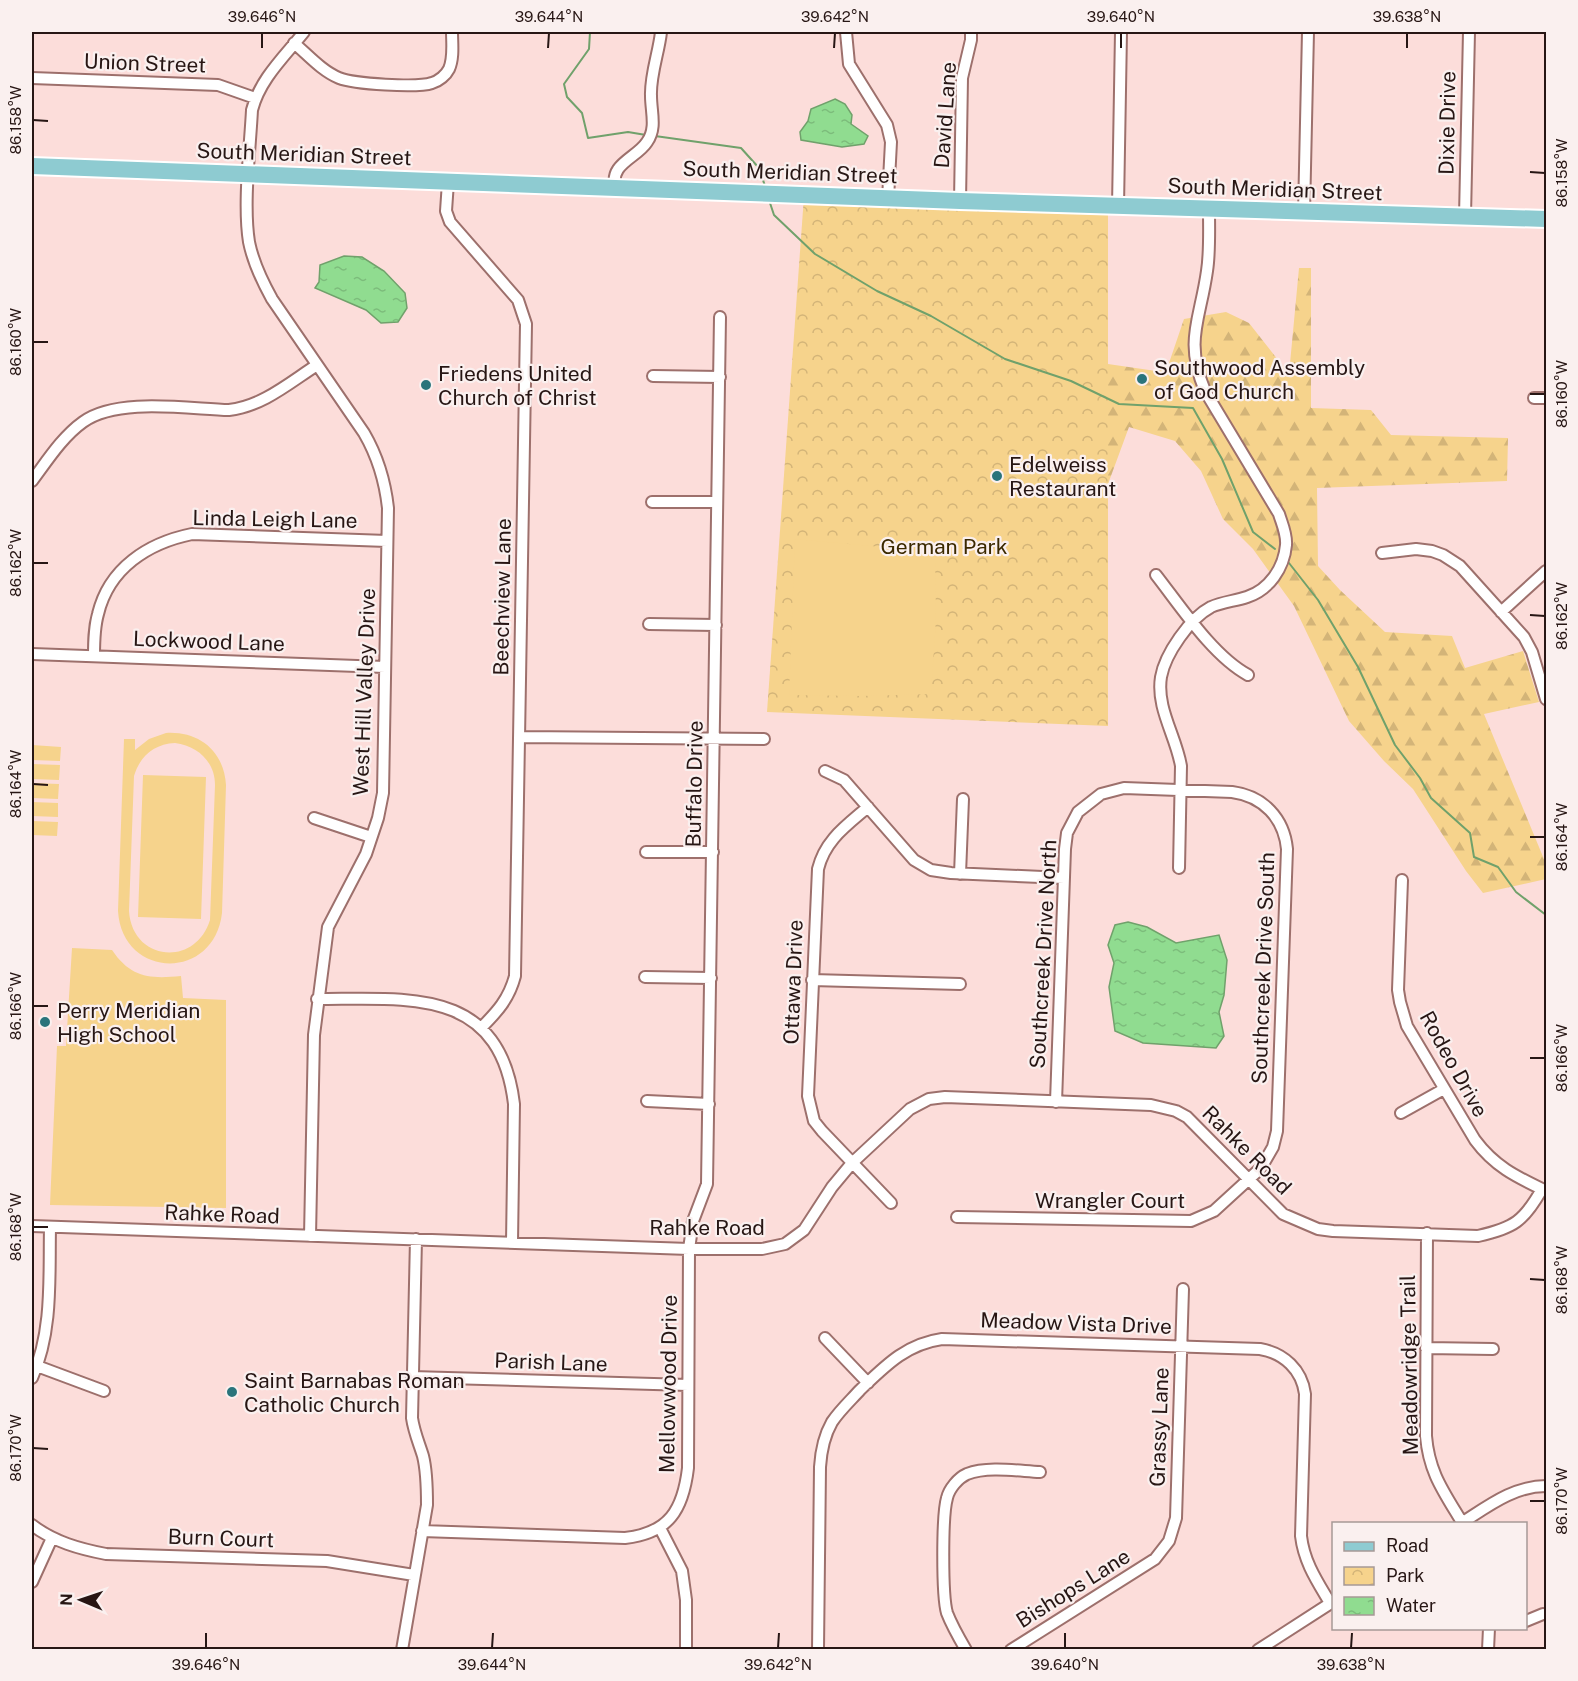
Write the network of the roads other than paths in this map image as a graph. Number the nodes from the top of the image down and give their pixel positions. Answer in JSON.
{"nodes":[{"id":1,"x":304,"y":32,"type":"edge"},
{"id":2,"x":452,"y":32,"type":"edge"},
{"id":3,"x":661,"y":32,"type":"edge"},
{"id":4,"x":846,"y":32,"type":"edge"},
{"id":5,"x":971,"y":32,"type":"edge"},
{"id":6,"x":1122,"y":32,"type":"edge"},
{"id":7,"x":1308,"y":32,"type":"edge"},
{"id":8,"x":1469,"y":32,"type":"edge"},
{"id":9,"x":294,"y":43,"type":"junction"},
{"id":10,"x":32,"y":78,"type":"edge"},
{"id":11,"x":255,"y":98,"type":"junction"},
{"id":12,"x":32,"y":166,"type":"edge"},
{"id":13,"x":249,"y":174,"type":"junction"},
{"id":14,"x":448,"y":182,"type":"junction"},
{"id":15,"x":616,"y":188,"type":"junction"},
{"id":16,"x":888,"y":199,"type":"junction"},
{"id":17,"x":960,"y":201,"type":"junction"},
{"id":18,"x":1118,"y":206,"type":"junction"},
{"id":19,"x":1209,"y":210,"type":"junction"},
{"id":20,"x":1304,"y":213,"type":"junction"},
{"id":21,"x":1465,"y":216,"type":"junction"},
{"id":22,"x":1546,"y":219,"type":"edge"},
{"id":23,"x":720,"y":317,"type":"dead end"},
{"id":24,"x":317,"y":364,"type":"junction"},
{"id":25,"x":653,"y":376,"type":"dead end"},
{"id":26,"x":720,"y":377,"type":"junction"},
{"id":27,"x":1534,"y":398,"type":"dead end"},
{"id":28,"x":1546,"y":398,"type":"edge"},
{"id":29,"x":32,"y":481,"type":"edge"},
{"id":30,"x":652,"y":502,"type":"dead end"},
{"id":31,"x":717,"y":502,"type":"junction"},
{"id":32,"x":387,"y":541,"type":"junction"},
{"id":33,"x":1382,"y":553,"type":"dead end"},
{"id":34,"x":1546,"y":571,"type":"edge"},
{"id":35,"x":1156,"y":575,"type":"dead end"},
{"id":36,"x":1501,"y":612,"type":"junction"},
{"id":37,"x":1193,"y":622,"type":"junction"},
{"id":38,"x":649,"y":624,"type":"dead end"},
{"id":39,"x":716,"y":625,"type":"junction"},
{"id":40,"x":32,"y":654,"type":"edge"},
{"id":41,"x":94,"y":656,"type":"junction"},
{"id":42,"x":385,"y":667,"type":"junction"},
{"id":43,"x":1248,"y":675,"type":"dead end"},
{"id":44,"x":1546,"y":699,"type":"edge"},
{"id":45,"x":519,"y":737,"type":"junction"},
{"id":46,"x":714,"y":739,"type":"junction"},
{"id":47,"x":764,"y":739,"type":"dead end"},
{"id":48,"x":825,"y":771,"type":"dead end"},
{"id":49,"x":1181,"y":790,"type":"junction"},
{"id":50,"x":963,"y":799,"type":"dead end"},
{"id":51,"x":868,"y":807,"type":"junction"},
{"id":52,"x":314,"y":818,"type":"dead end"},
{"id":53,"x":371,"y":837,"type":"junction"},
{"id":54,"x":646,"y":852,"type":"dead end"},
{"id":55,"x":713,"y":852,"type":"junction"},
{"id":56,"x":1179,"y":868,"type":"dead end"},
{"id":57,"x":960,"y":874,"type":"junction"},
{"id":58,"x":1064,"y":878,"type":"junction"},
{"id":59,"x":1402,"y":880,"type":"dead end"},
{"id":60,"x":645,"y":977,"type":"dead end"},
{"id":61,"x":711,"y":978,"type":"junction"},
{"id":62,"x":812,"y":980,"type":"junction"},
{"id":63,"x":960,"y":984,"type":"dead end"},
{"id":64,"x":317,"y":999,"type":"junction"},
{"id":65,"x":481,"y":1028,"type":"junction"},
{"id":66,"x":1444,"y":1089,"type":"junction"},
{"id":67,"x":647,"y":1101,"type":"dead end"},
{"id":68,"x":1056,"y":1102,"type":"junction"},
{"id":69,"x":709,"y":1104,"type":"junction"},
{"id":70,"x":1401,"y":1113,"type":"dead end"},
{"id":71,"x":852,"y":1163,"type":"junction"},
{"id":72,"x":1249,"y":1180,"type":"junction"},
{"id":73,"x":1544,"y":1190,"type":"edge"},
{"id":74,"x":891,"y":1203,"type":"dead end"},
{"id":75,"x":957,"y":1217,"type":"dead end"},
{"id":76,"x":32,"y":1226,"type":"edge"},
{"id":77,"x":50,"y":1227,"type":"junction"},
{"id":78,"x":1427,"y":1233,"type":"junction"},
{"id":79,"x":310,"y":1236,"type":"junction"},
{"id":80,"x":416,"y":1239,"type":"junction"},
{"id":81,"x":512,"y":1242,"type":"junction"},
{"id":82,"x":689,"y":1249,"type":"junction"},
{"id":83,"x":1183,"y":1290,"type":"dead end"},
{"id":84,"x":825,"y":1338,"type":"dead end"},
{"id":85,"x":1181,"y":1346,"type":"junction"},
{"id":86,"x":1426,"y":1348,"type":"junction"},
{"id":87,"x":1493,"y":1349,"type":"dead end"},
{"id":88,"x":37,"y":1366,"type":"junction"},
{"id":89,"x":412,"y":1377,"type":"junction"},
{"id":90,"x":32,"y":1378,"type":"edge"},
{"id":91,"x":868,"y":1383,"type":"junction"},
{"id":92,"x":688,"y":1385,"type":"junction"},
{"id":93,"x":104,"y":1391,"type":"dead end"},
{"id":94,"x":1040,"y":1472,"type":"dead end"},
{"id":95,"x":1546,"y":1486,"type":"edge"},
{"id":96,"x":1460,"y":1522,"type":"edge"},
{"id":97,"x":1463,"y":1522,"type":"edge"},
{"id":98,"x":32,"y":1525,"type":"edge"},
{"id":99,"x":660,"y":1528,"type":"junction"},
{"id":100,"x":422,"y":1531,"type":"junction"},
{"id":101,"x":52,"y":1538,"type":"junction"},
{"id":102,"x":1155,"y":1559,"type":"joint"},
{"id":103,"x":414,"y":1575,"type":"junction"},
{"id":104,"x":32,"y":1582,"type":"edge"},
{"id":105,"x":1332,"y":1602,"type":"edge"},
{"id":106,"x":1543,"y":1614,"type":"dead end"},
{"id":107,"x":1527,"y":1621,"type":"edge"},
{"id":108,"x":1489,"y":1630,"type":"edge"},
{"id":109,"x":1259,"y":1649,"type":"edge"},
{"id":110,"x":402,"y":1650,"type":"edge"},
{"id":111,"x":686,"y":1650,"type":"edge"},
{"id":112,"x":818,"y":1650,"type":"edge"},
{"id":113,"x":966,"y":1650,"type":"edge"},
{"id":114,"x":1011,"y":1650,"type":"edge"},
{"id":115,"x":1488,"y":1650,"type":"edge"}],
"edges":[{"from":1,"to":9,"type":"street"},
{"from":2,"to":9,"type":"street"},
{"from":3,"to":15,"type":"street"},
{"from":4,"to":16,"type":"street"},
{"from":5,"to":17,"type":"street","name":"David Lane"},
{"from":6,"to":18,"type":"street"},
{"from":7,"to":20,"type":"street"},
{"from":8,"to":21,"type":"street","name":"Dixie Drive"},
{"from":9,"to":11,"type":"street"},
{"from":10,"to":11,"type":"street","name":"Union Street"},
{"from":11,"to":13,"type":"street","name":"West Hill Valley Drive"},
{"from":12,"to":13,"type":"main road","name":"South Meridian Street"},
{"from":13,"to":14,"type":"main road","name":"South Meridian Street"},
{"from":13,"to":24,"type":"street","name":"West Hill Valley Drive"},
{"from":14,"to":15,"type":"main road","name":"South Meridian Street"},
{"from":14,"to":45,"type":"street","name":"Beechview Lane"},
{"from":15,"to":16,"type":"main road","name":"South Meridian Street"},
{"from":16,"to":17,"type":"main road","name":"South Meridian Street"},
{"from":17,"to":18,"type":"main road","name":"South Meridian Street"},
{"from":18,"to":19,"type":"main road","name":"South Meridian Street"},
{"from":19,"to":20,"type":"main road","name":"South Meridian Street"},
{"from":19,"to":37,"type":"street"},
{"from":20,"to":21,"type":"main road","name":"South Meridian Street"},
{"from":21,"to":22,"type":"main road","name":"South Meridian Street"},
{"from":23,"to":26,"type":"street","name":"Buffalo Drive"},
{"from":24,"to":29,"type":"street"},
{"from":24,"to":32,"type":"street","name":"West Hill Valley Drive"},
{"from":25,"to":26,"type":"street"},
{"from":26,"to":31,"type":"street","name":"Buffalo Drive"},
{"from":27,"to":28,"type":"street"},
{"from":30,"to":31,"type":"street"},
{"from":31,"to":39,"type":"street","name":"Buffalo Drive"},
{"from":32,"to":41,"type":"street","name":"Linda Leigh Lane"},
{"from":32,"to":42,"type":"street","name":"West Hill Valley Drive"},
{"from":33,"to":36,"type":"street"},
{"from":34,"to":36,"type":"street"},
{"from":35,"to":37,"type":"street"},
{"from":36,"to":44,"type":"street"},
{"from":37,"to":43,"type":"street"},
{"from":37,"to":49,"type":"street"},
{"from":38,"to":39,"type":"street"},
{"from":39,"to":46,"type":"street","name":"Buffalo Drive"},
{"from":40,"to":41,"type":"street","name":"Lockwood Lane"},
{"from":41,"to":42,"type":"street","name":"Lockwood Lane"},
{"from":42,"to":53,"type":"street","name":"West Hill Valley Drive"},
{"from":45,"to":46,"type":"street"},
{"from":45,"to":65,"type":"street","name":"Beechview Lane"},
{"from":46,"to":47,"type":"street"},
{"from":46,"to":55,"type":"street","name":"Buffalo Drive"},
{"from":48,"to":51,"type":"street"},
{"from":49,"to":56,"type":"street"},
{"from":49,"to":58,"type":"street","name":"Southcreek Drive North"},
{"from":49,"to":72,"type":"street","name":"Southcreek Drive South"},
{"from":50,"to":57,"type":"street"},
{"from":51,"to":57,"type":"street"},
{"from":51,"to":62,"type":"street","name":"Ottawa Drive"},
{"from":52,"to":53,"type":"street"},
{"from":53,"to":64,"type":"street","name":"West Hill Valley Drive"},
{"from":54,"to":55,"type":"street"},
{"from":55,"to":61,"type":"street","name":"Buffalo Drive"},
{"from":57,"to":58,"type":"street"},
{"from":58,"to":68,"type":"street","name":"Southcreek Drive North"},
{"from":59,"to":66,"type":"street","name":"Rodeo Drive"},
{"from":60,"to":61,"type":"street"},
{"from":61,"to":69,"type":"street","name":"Buffalo Drive"},
{"from":62,"to":63,"type":"street"},
{"from":62,"to":71,"type":"street","name":"Ottawa Drive"},
{"from":64,"to":65,"type":"street"},
{"from":64,"to":79,"type":"street","name":"West Hill Valley Drive"},
{"from":65,"to":81,"type":"street"},
{"from":66,"to":70,"type":"street"},
{"from":66,"to":73,"type":"street","name":"Rodeo Drive"},
{"from":67,"to":69,"type":"street"},
{"from":68,"to":71,"type":"street","name":"Rahke Road"},
{"from":68,"to":72,"type":"street","name":"Rahke Road"},
{"from":69,"to":82,"type":"street","name":"Buffalo Drive"},
{"from":71,"to":74,"type":"street","name":"Ottawa Drive"},
{"from":71,"to":82,"type":"street","name":"Rahke Road"},
{"from":72,"to":75,"type":"street","name":"Wrangler Court"},
{"from":72,"to":78,"type":"street","name":"Rahke Road"},
{"from":73,"to":78,"type":"street","name":"Rahke Road"},
{"from":76,"to":77,"type":"street","name":"Rahke Road"},
{"from":77,"to":79,"type":"street","name":"Rahke Road"},
{"from":77,"to":88,"type":"street"},
{"from":78,"to":86,"type":"street","name":"Meadowridge Trail"},
{"from":79,"to":80,"type":"street","name":"Rahke Road"},
{"from":80,"to":81,"type":"street","name":"Rahke Road"},
{"from":80,"to":89,"type":"street"},
{"from":81,"to":82,"type":"street","name":"Rahke Road"},
{"from":82,"to":92,"type":"street","name":"Mellowwood Drive"},
{"from":83,"to":85,"type":"street","name":"Grassy Lane"},
{"from":84,"to":91,"type":"street"},
{"from":85,"to":91,"type":"street","name":"Meadow Vista Drive"},
{"from":85,"to":102,"type":"street","name":"Grassy Lane"},
{"from":85,"to":105,"type":"street","name":"Meadow Vista Drive"},
{"from":86,"to":87,"type":"street"},
{"from":86,"to":96,"type":"street","name":"Meadowridge Trail"},
{"from":88,"to":90,"type":"street"},
{"from":88,"to":93,"type":"street"},
{"from":89,"to":92,"type":"street","name":"Parish Lane"},
{"from":89,"to":100,"type":"street"},
{"from":91,"to":112,"type":"street","name":"Meadow Vista Drive"},
{"from":92,"to":99,"type":"street","name":"Mellowwood Drive"},
{"from":94,"to":113,"type":"street"},
{"from":95,"to":97,"type":"street"},
{"from":98,"to":101,"type":"street","name":"Burn Court"},
{"from":99,"to":100,"type":"street"},
{"from":99,"to":111,"type":"street"},
{"from":100,"to":103,"type":"street"},
{"from":101,"to":103,"type":"street","name":"Burn Court"},
{"from":101,"to":104,"type":"street"},
{"from":102,"to":114,"type":"street","name":"Bishops Lane"},
{"from":103,"to":110,"type":"street"},
{"from":105,"to":109,"type":"street"},
{"from":106,"to":107,"type":"street"},
{"from":108,"to":115,"type":"street"}]}
